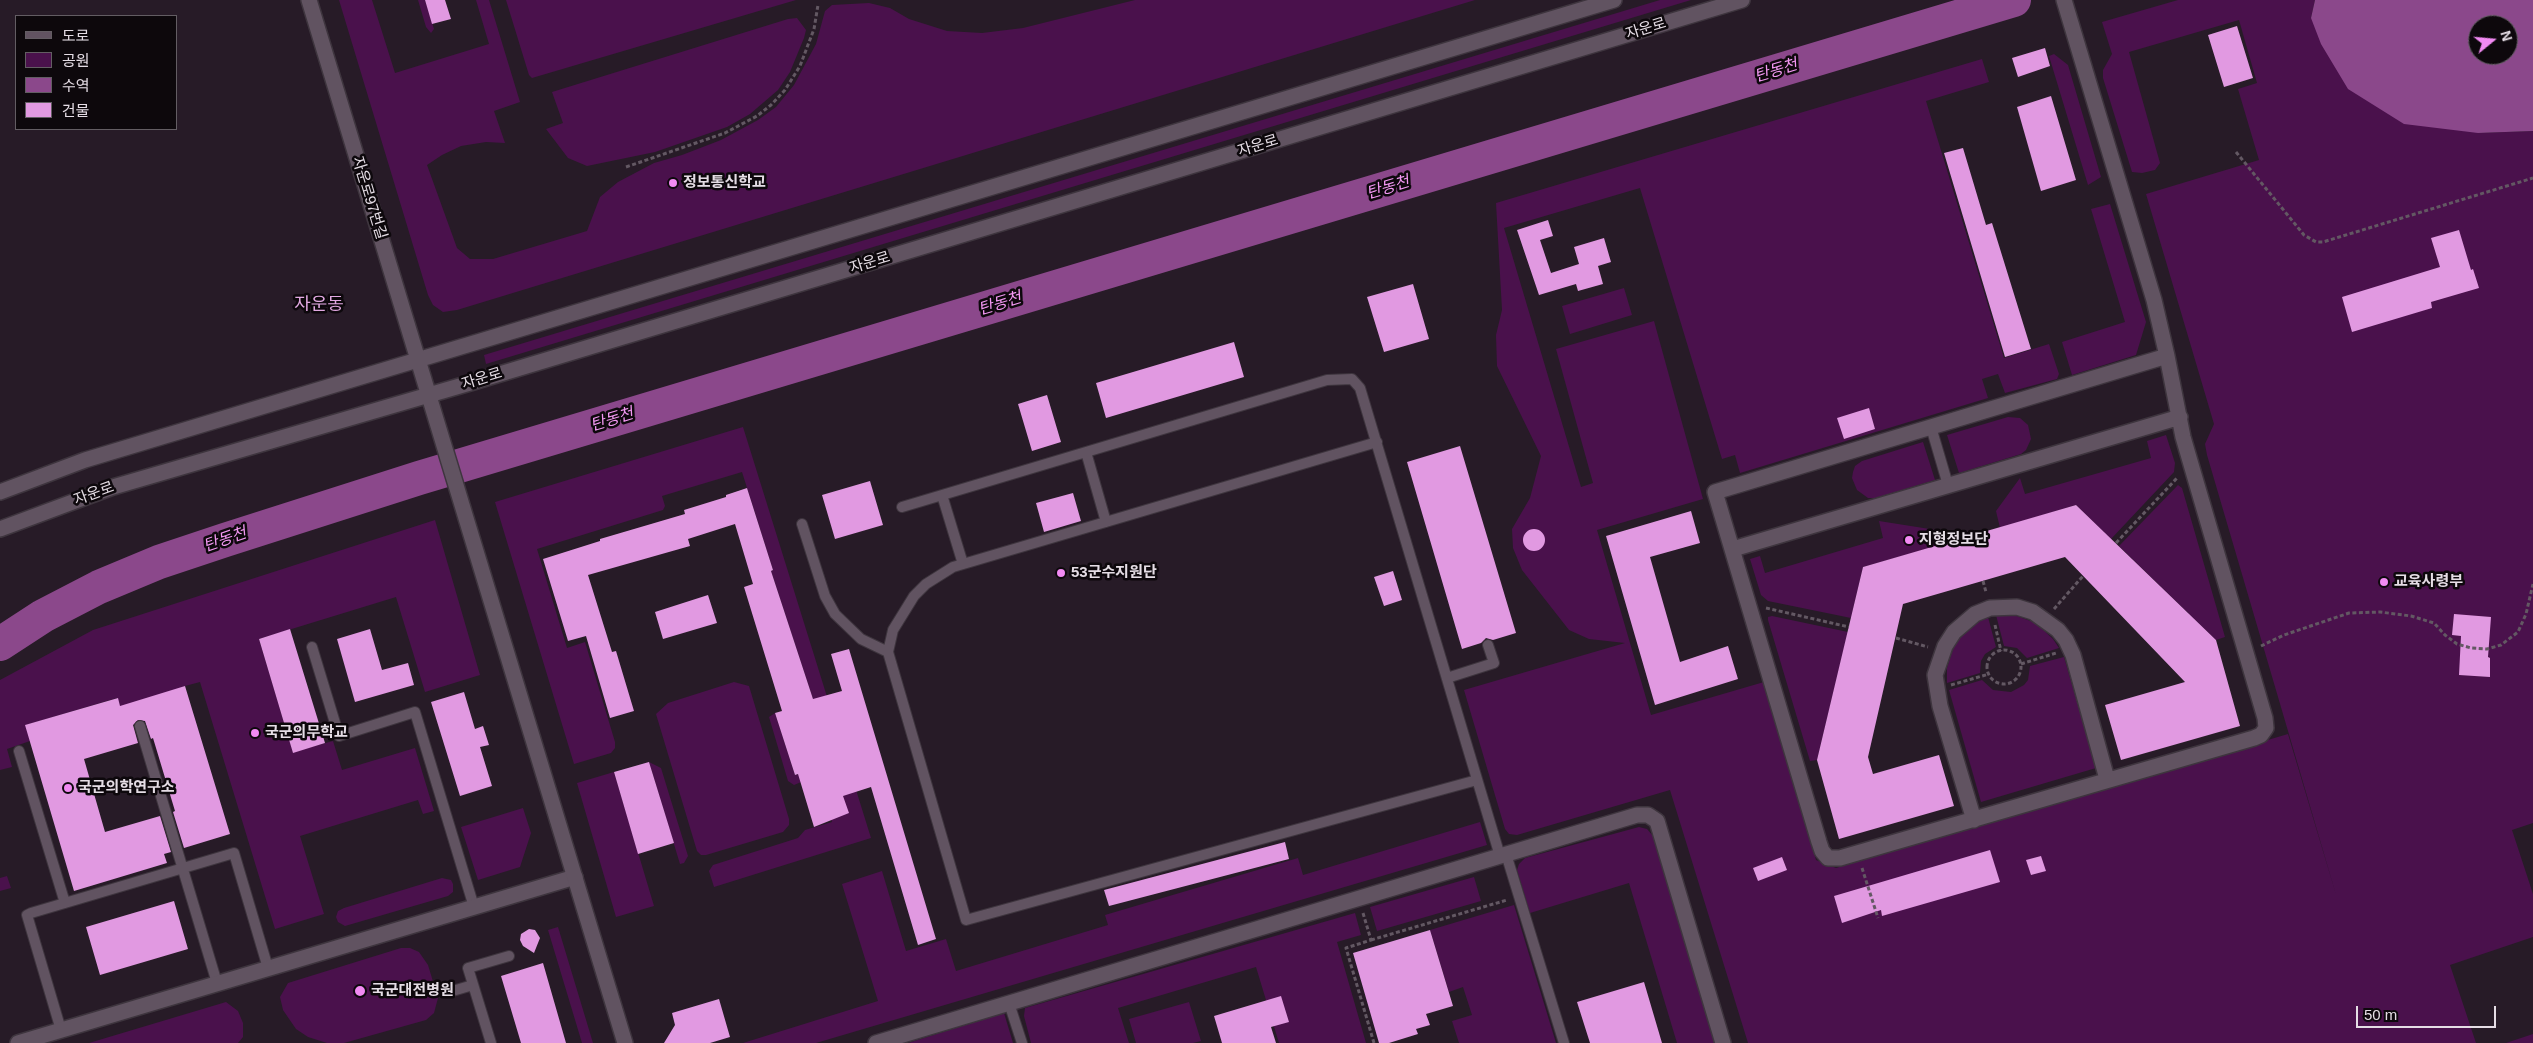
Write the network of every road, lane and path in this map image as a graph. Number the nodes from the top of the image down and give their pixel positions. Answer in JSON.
{"nodes":[{"id":1,"x":310,"y":0,"type":"edge"},
{"id":2,"x":1614,"y":0,"type":"edge"},
{"id":3,"x":1742,"y":0,"type":"edge"},
{"id":4,"x":2064,"y":0,"type":"edge"},
{"id":5,"x":818,"y":5,"type":"dead end"},
{"id":6,"x":2236,"y":152,"type":"dead end"},
{"id":7,"x":626,"y":167,"type":"dead end"},
{"id":8,"x":2533,"y":178,"type":"edge"},
{"id":9,"x":2167,"y":356,"type":"junction"},
{"id":10,"x":418,"y":360,"type":"junction"},
{"id":11,"x":429,"y":395,"type":"junction"},
{"id":12,"x":2180,"y":417,"type":"junction"},
{"id":13,"x":1931,"y":427,"type":"junction"},
{"id":14,"x":1377,"y":442,"type":"junction"},
{"id":15,"x":1086,"y":452,"type":"junction"},
{"id":16,"x":2181,"y":474,"type":"dead end"},
{"id":17,"x":1948,"y":485,"type":"junction"},
{"id":18,"x":0,"y":492,"type":"edge"},
{"id":19,"x":942,"y":495,"type":"junction"},
{"id":20,"x":902,"y":507,"type":"dead end"},
{"id":21,"x":1106,"y":522,"type":"junction"},
{"id":22,"x":802,"y":524,"type":"dead end"},
{"id":23,"x":0,"y":529,"type":"edge"},
{"id":24,"x":2116,"y":543,"type":"dead end"},
{"id":25,"x":1733,"y":549,"type":"junction"},
{"id":26,"x":964,"y":564,"type":"junction"},
{"id":27,"x":2083,"y":576,"type":"dead end"},
{"id":28,"x":2533,"y":584,"type":"edge"},
{"id":29,"x":1761,"y":607,"type":"dead end"},
{"id":30,"x":1990,"y":608,"type":"junction"},
{"id":31,"x":2046,"y":619,"type":"junction"},
{"id":32,"x":1849,"y":627,"type":"dead end"},
{"id":33,"x":1896,"y":638,"type":"dead end"},
{"id":34,"x":1488,"y":645,"type":"dead end"},
{"id":35,"x":312,"y":647,"type":"dead end"},
{"id":36,"x":2259,"y":648,"type":"dead end"},
{"id":37,"x":2070,"y":649,"type":"junction"},
{"id":38,"x":2001,"y":651,"type":"junction"},
{"id":39,"x":888,"y":652,"type":"junction"},
{"id":40,"x":1943,"y":652,"type":"junction"},
{"id":41,"x":2021,"y":664,"type":"junction"},
{"id":42,"x":1989,"y":674,"type":"junction"},
{"id":43,"x":1447,"y":678,"type":"junction"},
{"id":44,"x":1937,"y":690,"type":"junction"},
{"id":45,"x":140,"y":726,"type":"dead end"},
{"id":46,"x":19,"y":751,"type":"dead end"},
{"id":47,"x":2107,"y":779,"type":"junction"},
{"id":48,"x":1477,"y":780,"type":"junction"},
{"id":49,"x":1974,"y":820,"type":"junction"},
{"id":50,"x":1857,"y":853,"type":"junction"},
{"id":51,"x":1503,"y":855,"type":"junction"},
{"id":52,"x":182,"y":868,"type":"junction"},
{"id":53,"x":575,"y":877,"type":"junction"},
{"id":54,"x":1519,"y":897,"type":"junction"},
{"id":55,"x":1358,"y":898,"type":"junction"},
{"id":56,"x":64,"y":903,"type":"junction"},
{"id":57,"x":474,"y":907,"type":"junction"},
{"id":58,"x":1878,"y":918,"type":"dead end"},
{"id":59,"x":1371,"y":940,"type":"junction"},
{"id":60,"x":509,"y":956,"type":"dead end"},
{"id":61,"x":268,"y":968,"type":"junction"},
{"id":62,"x":217,"y":984,"type":"junction"},
{"id":63,"x":473,"y":985,"type":"junction"},
{"id":64,"x":449,"y":992,"type":"dead end"},
{"id":65,"x":1009,"y":1003,"type":"junction"},
{"id":66,"x":61,"y":1030,"type":"junction"},
{"id":67,"x":18,"y":1043,"type":"edge"},
{"id":68,"x":491,"y":1043,"type":"edge"},
{"id":69,"x":625,"y":1043,"type":"edge"},
{"id":70,"x":876,"y":1043,"type":"edge"},
{"id":71,"x":1022,"y":1043,"type":"edge"},
{"id":72,"x":1374,"y":1043,"type":"edge"},
{"id":73,"x":1564,"y":1043,"type":"edge"},
{"id":74,"x":1724,"y":1043,"type":"edge"}],
"edges":[{"from":1,"to":10,"type":"street","name":"자운로97번길"},
{"from":2,"to":10,"type":"street"},
{"from":3,"to":11,"type":"street","name":"자운로"},
{"from":4,"to":9,"type":"street"},
{"from":5,"to":7,"type":"path"},
{"from":6,"to":8,"type":"path"},
{"from":9,"to":12,"type":"street"},
{"from":9,"to":13,"type":"street"},
{"from":10,"to":11,"type":"street","name":"자운로97번길"},
{"from":10,"to":18,"type":"street"},
{"from":11,"to":23,"type":"street","name":"자운로"},
{"from":11,"to":53,"type":"street","name":"자운로97번길"},
{"from":12,"to":17,"type":"street"},
{"from":12,"to":47,"type":"street"},
{"from":13,"to":17,"type":"lane"},
{"from":13,"to":25,"type":"street"},
{"from":14,"to":15,"type":"lane"},
{"from":14,"to":21,"type":"lane"},
{"from":14,"to":43,"type":"lane"},
{"from":15,"to":19,"type":"lane"},
{"from":15,"to":21,"type":"lane"},
{"from":16,"to":24,"type":"path"},
{"from":17,"to":25,"type":"street"},
{"from":19,"to":20,"type":"lane"},
{"from":19,"to":26,"type":"lane"},
{"from":21,"to":26,"type":"lane"},
{"from":22,"to":39,"type":"lane"},
{"from":25,"to":50,"type":"street"},
{"from":26,"to":39,"type":"lane"},
{"from":27,"to":31,"type":"path"},
{"from":28,"to":36,"type":"path"},
{"from":29,"to":32,"type":"path"},
{"from":30,"to":31,"type":"street"},
{"from":30,"to":38,"type":"path"},
{"from":30,"to":40,"type":"street"},
{"from":31,"to":37,"type":"street"},
{"from":33,"to":40,"type":"path"},
{"from":34,"to":43,"type":"lane"},
{"from":35,"to":57,"type":"lane"},
{"from":37,"to":41,"type":"path"},
{"from":37,"to":47,"type":"street"},
{"from":38,"to":41,"type":"path"},
{"from":38,"to":42,"type":"path"},
{"from":39,"to":48,"type":"lane"},
{"from":40,"to":44,"type":"street"},
{"from":41,"to":42,"type":"path"},
{"from":42,"to":44,"type":"path"},
{"from":43,"to":48,"type":"lane"},
{"from":44,"to":49,"type":"street"},
{"from":45,"to":52,"type":"lane"},
{"from":46,"to":56,"type":"lane"},
{"from":47,"to":49,"type":"street"},
{"from":48,"to":51,"type":"lane"},
{"from":49,"to":50,"type":"street"},
{"from":50,"to":58,"type":"path"},
{"from":51,"to":54,"type":"lane"},
{"from":51,"to":55,"type":"street"},
{"from":51,"to":74,"type":"street"},
{"from":52,"to":56,"type":"lane"},
{"from":52,"to":61,"type":"lane"},
{"from":52,"to":62,"type":"lane"},
{"from":53,"to":57,"type":"street"},
{"from":53,"to":69,"type":"street","name":"자운로97번길"},
{"from":54,"to":59,"type":"path"},
{"from":54,"to":73,"type":"lane"},
{"from":55,"to":59,"type":"path"},
{"from":55,"to":65,"type":"street"},
{"from":56,"to":66,"type":"lane"},
{"from":57,"to":61,"type":"street"},
{"from":59,"to":72,"type":"path"},
{"from":60,"to":63,"type":"lane"},
{"from":61,"to":62,"type":"street"},
{"from":62,"to":66,"type":"street"},
{"from":63,"to":64,"type":"lane"},
{"from":63,"to":68,"type":"lane"},
{"from":65,"to":70,"type":"street"},
{"from":65,"to":71,"type":"lane"},
{"from":66,"to":67,"type":"street"}]}
